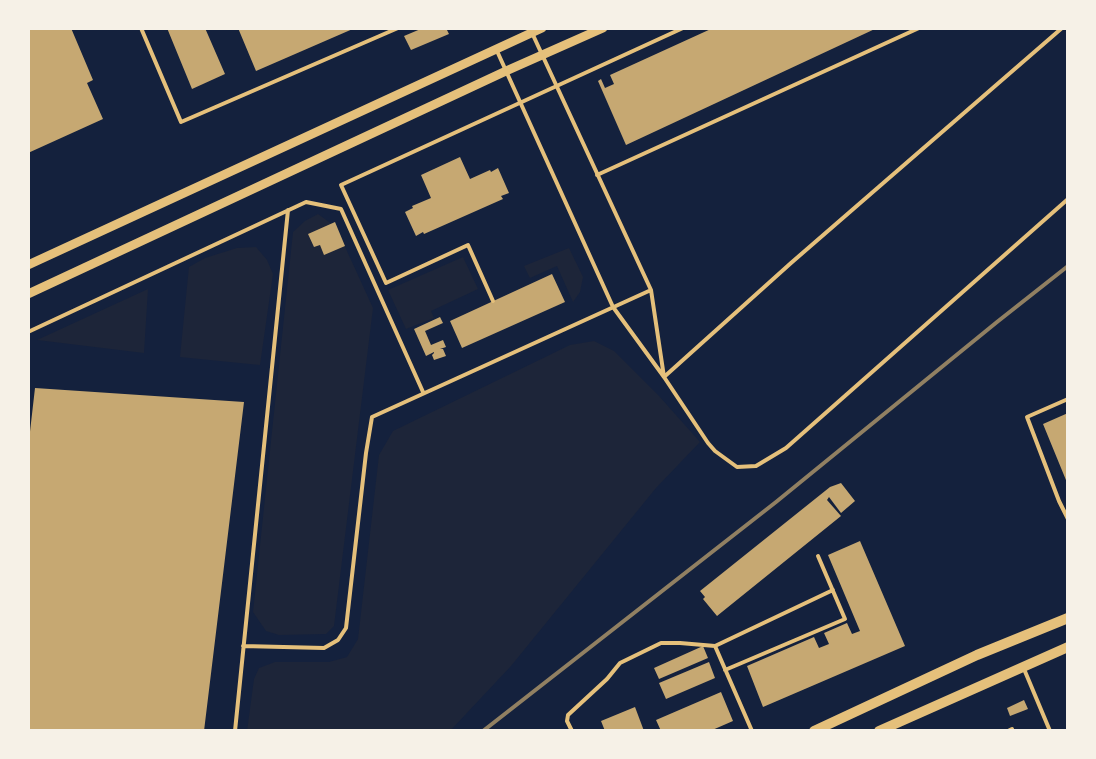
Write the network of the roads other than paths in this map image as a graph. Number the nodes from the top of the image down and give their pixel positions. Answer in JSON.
{"nodes":[{"id":1,"x":141,"y":28,"type":"edge"},
{"id":2,"x":379,"y":28,"type":"edge"},
{"id":3,"x":398,"y":28,"type":"edge"},
{"id":4,"x":603,"y":28,"type":"edge"},
{"id":5,"x":683,"y":28,"type":"edge"},
{"id":6,"x":919,"y":28,"type":"edge"},
{"id":7,"x":1062,"y":28,"type":"edge"},
{"id":8,"x":537,"y":30,"type":"edge"},
{"id":9,"x":382,"y":35,"type":"junction"},
{"id":10,"x":496,"y":49,"type":"junction"},
{"id":11,"x":542,"y":56,"type":"junction"},
{"id":12,"x":506,"y":71,"type":"junction"},
{"id":13,"x":556,"y":86,"type":"junction"},
{"id":14,"x":520,"y":102,"type":"junction"},
{"id":15,"x":597,"y":175,"type":"junction"},
{"id":16,"x":1068,"y":199,"type":"edge"},
{"id":17,"x":288,"y":210,"type":"junction"},
{"id":18,"x":28,"y":265,"type":"edge"},
{"id":19,"x":651,"y":290,"type":"junction"},
{"id":20,"x":28,"y":294,"type":"edge"},
{"id":21,"x":493,"y":301,"type":"dead end"},
{"id":22,"x":613,"y":307,"type":"junction"},
{"id":23,"x":28,"y":332,"type":"edge"},
{"id":24,"x":664,"y":377,"type":"junction"},
{"id":25,"x":423,"y":392,"type":"junction"},
{"id":26,"x":1068,"y":399,"type":"edge"},
{"id":27,"x":1068,"y":519,"type":"edge"},
{"id":28,"x":818,"y":556,"type":"dead end"},
{"id":29,"x":833,"y":590,"type":"junction"},
{"id":30,"x":1068,"y":618,"type":"edge"},
{"id":31,"x":243,"y":646,"type":"junction"},
{"id":32,"x":715,"y":646,"type":"junction"},
{"id":33,"x":1068,"y":647,"type":"edge"},
{"id":34,"x":1023,"y":666,"type":"junction"},
{"id":35,"x":725,"y":670,"type":"junction"},
{"id":36,"x":235,"y":731,"type":"edge"},
{"id":37,"x":572,"y":731,"type":"edge"},
{"id":38,"x":752,"y":731,"type":"edge"},
{"id":39,"x":814,"y":731,"type":"edge"},
{"id":40,"x":879,"y":731,"type":"edge"},
{"id":41,"x":1050,"y":731,"type":"edge"}],
"edges":[{"from":1,"to":9,"type":"lane"},
{"from":2,"to":9,"type":"lane"},
{"from":3,"to":9,"type":"lane"},
{"from":4,"to":11,"type":"street"},
{"from":5,"to":13,"type":"lane"},
{"from":6,"to":15,"type":"lane"},
{"from":7,"to":24,"type":"lane"},
{"from":8,"to":10,"type":"street"},
{"from":8,"to":11,"type":"lane"},
{"from":10,"to":12,"type":"lane"},
{"from":10,"to":18,"type":"street"},
{"from":11,"to":12,"type":"street"},
{"from":11,"to":13,"type":"lane"},
{"from":12,"to":14,"type":"lane"},
{"from":12,"to":20,"type":"street"},
{"from":13,"to":14,"type":"lane"},
{"from":13,"to":15,"type":"lane"},
{"from":14,"to":21,"type":"lane"},
{"from":14,"to":22,"type":"lane"},
{"from":15,"to":19,"type":"lane"},
{"from":16,"to":24,"type":"lane"},
{"from":17,"to":23,"type":"lane"},
{"from":17,"to":25,"type":"lane"},
{"from":17,"to":31,"type":"lane"},
{"from":19,"to":22,"type":"lane"},
{"from":19,"to":24,"type":"lane"},
{"from":22,"to":24,"type":"lane"},
{"from":22,"to":25,"type":"lane"},
{"from":25,"to":31,"type":"lane"},
{"from":26,"to":27,"type":"lane"},
{"from":28,"to":29,"type":"lane"},
{"from":29,"to":32,"type":"lane"},
{"from":29,"to":35,"type":"lane"},
{"from":30,"to":39,"type":"main road"},
{"from":31,"to":36,"type":"lane"},
{"from":32,"to":35,"type":"lane"},
{"from":32,"to":37,"type":"lane"},
{"from":33,"to":34,"type":"main road"},
{"from":34,"to":40,"type":"main road"},
{"from":34,"to":41,"type":"lane"},
{"from":35,"to":38,"type":"lane"}]}
